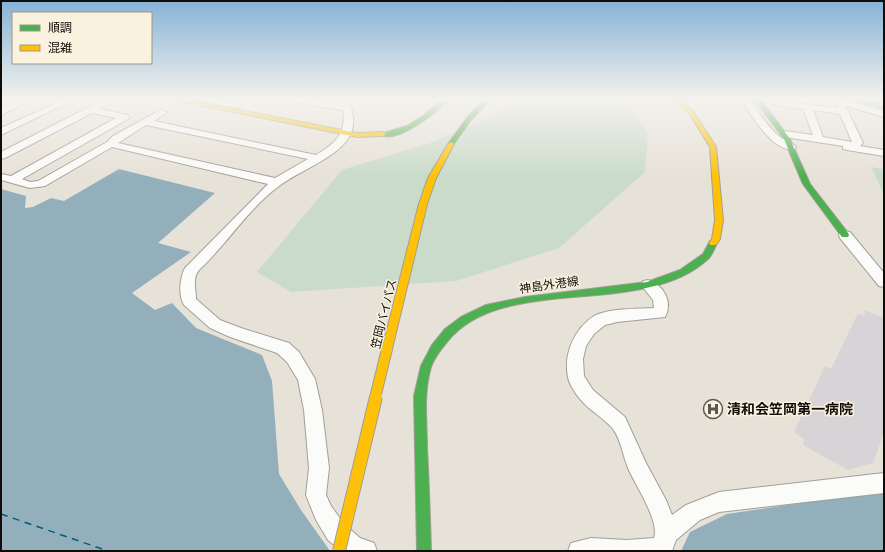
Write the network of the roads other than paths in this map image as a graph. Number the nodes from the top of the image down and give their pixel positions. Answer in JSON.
{"nodes":[{"id":1,"x":16,"y":125,"type":"edge"},
{"id":2,"x":63,"y":125,"type":"edge"},
{"id":3,"x":111,"y":125,"type":"edge"},
{"id":4,"x":141,"y":125,"type":"edge"},
{"id":5,"x":159,"y":125,"type":"edge"},
{"id":6,"x":300,"y":125,"type":"edge"},
{"id":7,"x":347,"y":125,"type":"edge"},
{"id":8,"x":414,"y":125,"type":"edge"},
{"id":9,"x":465,"y":125,"type":"edge"},
{"id":10,"x":700,"y":125,"type":"edge"},
{"id":11,"x":763,"y":125,"type":"edge"},
{"id":12,"x":776,"y":125,"type":"edge"},
{"id":13,"x":813,"y":125,"type":"edge"},
{"id":14,"x":850,"y":125,"type":"edge"},
{"id":15,"x":1,"y":132,"type":"edge"},
{"id":16,"x":346,"y":134,"type":"junction"},
{"id":17,"x":819,"y":139,"type":"junction"},
{"id":18,"x":788,"y":140,"type":"junction"},
{"id":19,"x":7,"y":143,"type":"dead end"},
{"id":20,"x":111,"y":144,"type":"junction"},
{"id":21,"x":20,"y":147,"type":"junction"},
{"id":22,"x":884,"y":153,"type":"edge"},
{"id":23,"x":1,"y":156,"type":"edge"},
{"id":24,"x":317,"y":158,"type":"junction"},
{"id":25,"x":1,"y":177,"type":"edge"},
{"id":26,"x":12,"y":180,"type":"junction"},
{"id":27,"x":276,"y":182,"type":"junction"},
{"id":28,"x":845,"y":235,"type":"joint"},
{"id":29,"x":884,"y":282,"type":"edge"},
{"id":30,"x":648,"y":285,"type":"junction"},
{"id":31,"x":884,"y":483,"type":"edge"},
{"id":32,"x":667,"y":533,"type":"junction"},
{"id":33,"x":339,"y":551,"type":"edge"},
{"id":34,"x":366,"y":551,"type":"edge"},
{"id":35,"x":424,"y":551,"type":"edge"},
{"id":36,"x":579,"y":551,"type":"edge"}],
"edges":[{"from":1,"to":15,"type":"street"},
{"from":2,"to":21,"type":"street"},
{"from":3,"to":26,"type":"street"},
{"from":4,"to":20,"type":"street"},
{"from":5,"to":24,"type":"street"},
{"from":6,"to":16,"type":"main road"},
{"from":7,"to":16,"type":"street"},
{"from":8,"to":16,"type":"main road"},
{"from":9,"to":33,"type":"main road","name":"笠岡バイパス","bridge":true},
{"from":10,"to":30,"type":"main road","name":"神島外港線"},
{"from":11,"to":18,"type":"street"},
{"from":12,"to":18,"type":"main road"},
{"from":13,"to":17,"type":"street"},
{"from":14,"to":17,"type":"street"},
{"from":16,"to":24,"type":"street"},
{"from":17,"to":18,"type":"street"},
{"from":18,"to":22,"type":"street"},
{"from":18,"to":28,"type":"main road"},
{"from":19,"to":21,"type":"street"},
{"from":20,"to":26,"type":"street"},
{"from":20,"to":27,"type":"street"},
{"from":21,"to":23,"type":"street"},
{"from":24,"to":27,"type":"street"},
{"from":25,"to":26,"type":"street"},
{"from":27,"to":34,"type":"street"},
{"from":28,"to":29,"type":"street"},
{"from":30,"to":32,"type":"street"},
{"from":30,"to":35,"type":"main road","name":"神島外港線"},
{"from":31,"to":32,"type":"street"},
{"from":32,"to":36,"type":"street"}]}
